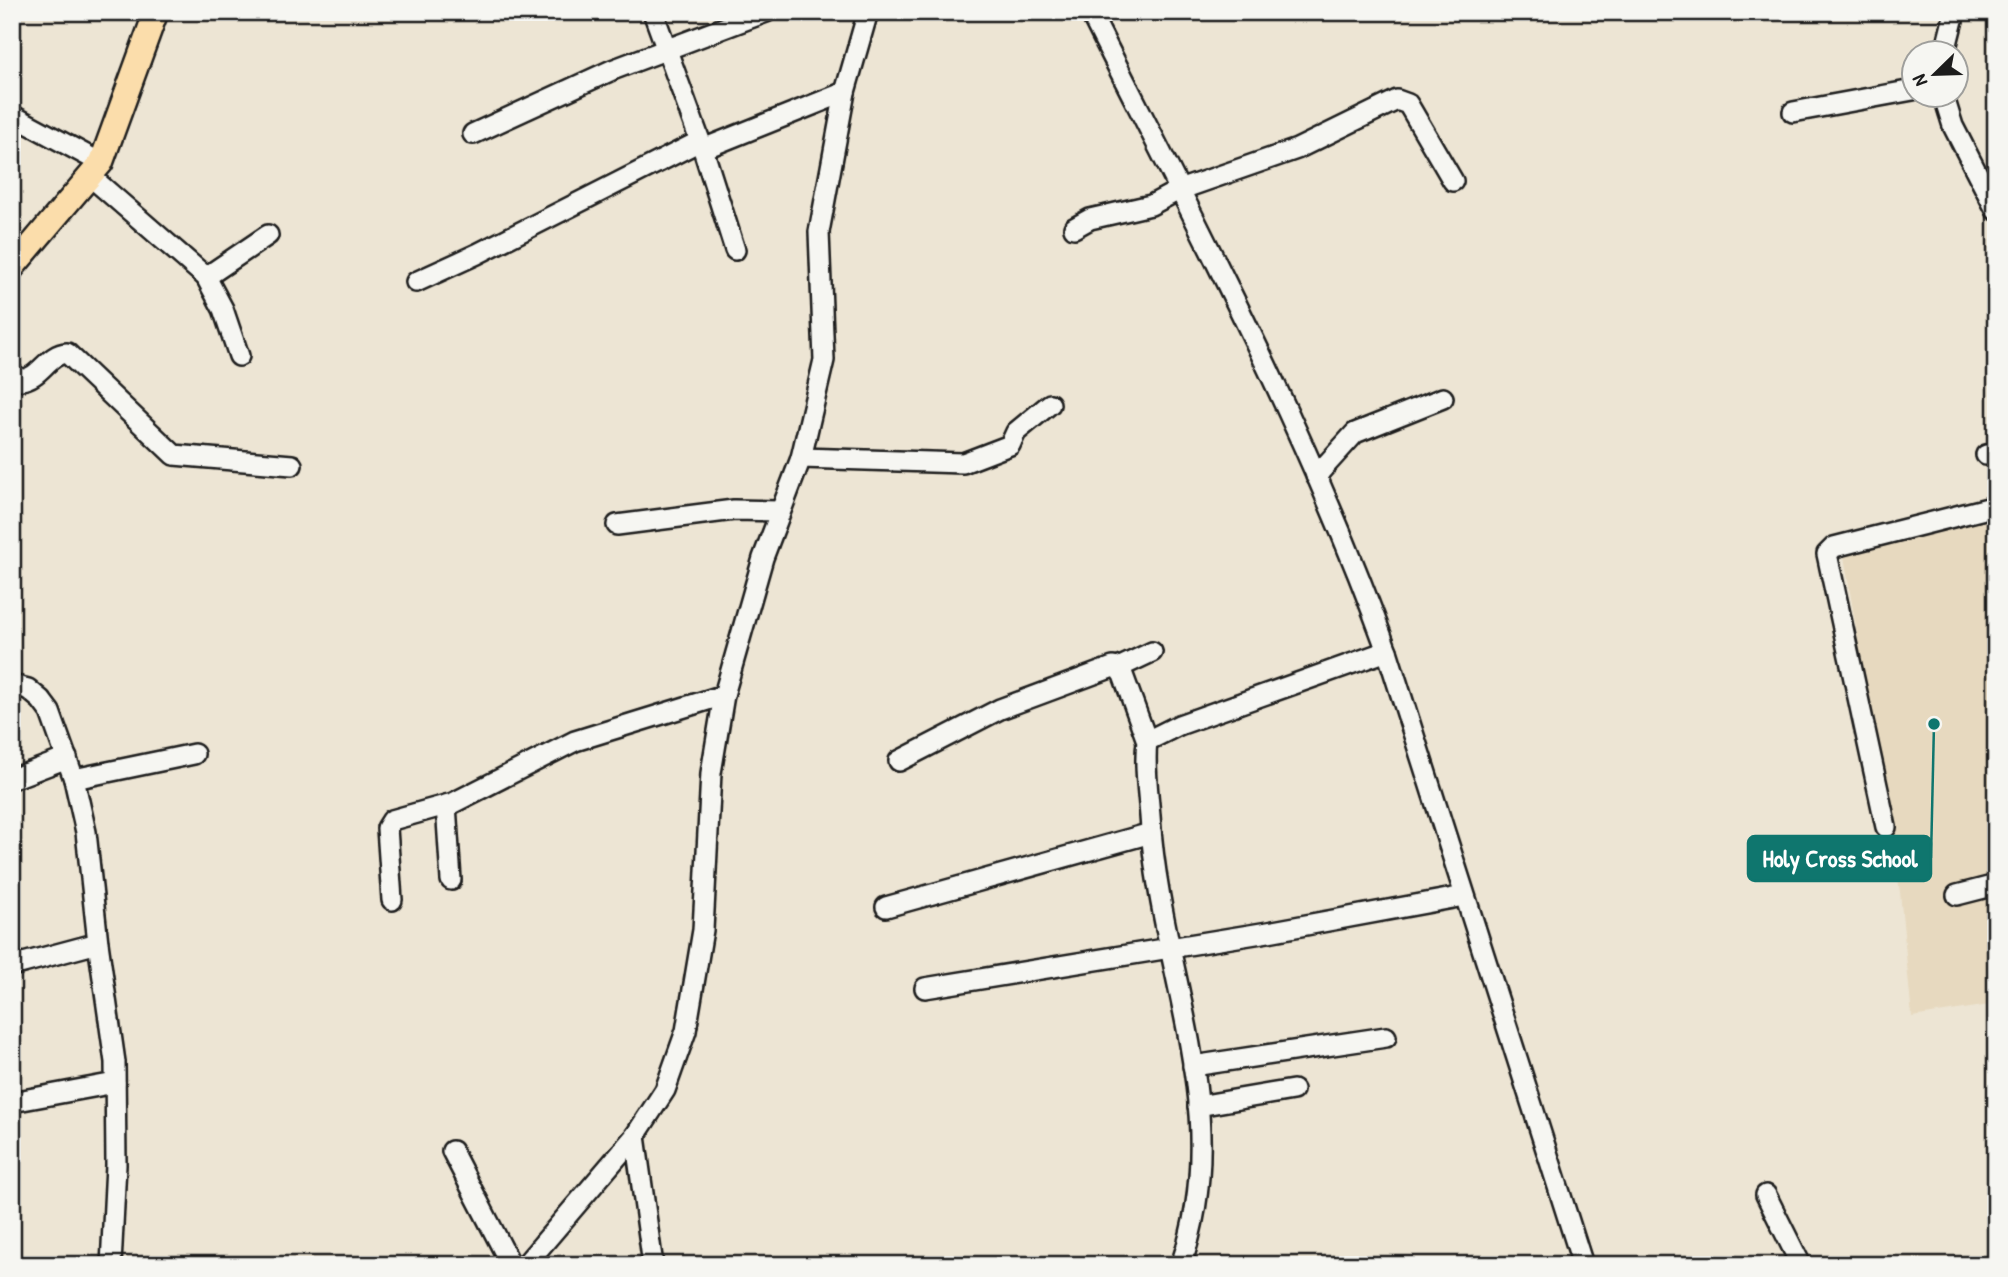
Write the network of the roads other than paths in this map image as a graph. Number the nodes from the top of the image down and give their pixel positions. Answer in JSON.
{"nodes":[{"id":1,"x":156,"y":12,"type":"edge"},
{"id":2,"x":653,"y":12,"type":"edge"},
{"id":3,"x":766,"y":12,"type":"edge"},
{"id":4,"x":868,"y":12,"type":"edge"},
{"id":5,"x":1090,"y":12,"type":"edge"},
{"id":6,"x":1955,"y":12,"type":"edge"},
{"id":7,"x":1948,"y":38,"type":"edge"},
{"id":8,"x":667,"y":50,"type":"junction"},
{"id":9,"x":845,"y":92,"type":"junction"},
{"id":10,"x":1899,"y":93,"type":"edge"},
{"id":11,"x":1947,"y":108,"type":"edge"},
{"id":12,"x":1793,"y":112,"type":"dead end"},
{"id":13,"x":12,"y":115,"type":"edge"},
{"id":14,"x":473,"y":134,"type":"dead end"},
{"id":15,"x":702,"y":145,"type":"junction"},
{"id":16,"x":96,"y":170,"type":"junction"},
{"id":17,"x":1453,"y":180,"type":"dead end"},
{"id":18,"x":1179,"y":190,"type":"junction"},
{"id":19,"x":1996,"y":210,"type":"edge"},
{"id":20,"x":1074,"y":228,"type":"dead end"},
{"id":21,"x":268,"y":235,"type":"dead end"},
{"id":22,"x":735,"y":250,"type":"dead end"},
{"id":23,"x":12,"y":268,"type":"edge"},
{"id":24,"x":206,"y":277,"type":"junction"},
{"id":25,"x":416,"y":282,"type":"dead end"},
{"id":26,"x":239,"y":356,"type":"dead end"},
{"id":27,"x":12,"y":373,"type":"edge"},
{"id":28,"x":1443,"y":398,"type":"dead end"},
{"id":29,"x":1050,"y":404,"type":"dead end"},
{"id":30,"x":801,"y":458,"type":"junction"},
{"id":31,"x":292,"y":466,"type":"dead end"},
{"id":32,"x":1316,"y":476,"type":"junction"},
{"id":33,"x":1996,"y":506,"type":"edge"},
{"id":34,"x":778,"y":511,"type":"junction"},
{"id":35,"x":617,"y":525,"type":"dead end"},
{"id":36,"x":1387,"y":651,"type":"junction"},
{"id":37,"x":1152,"y":652,"type":"dead end"},
{"id":38,"x":1118,"y":668,"type":"junction"},
{"id":39,"x":12,"y":685,"type":"edge"},
{"id":40,"x":724,"y":695,"type":"junction"},
{"id":41,"x":1147,"y":741,"type":"junction"},
{"id":42,"x":194,"y":754,"type":"dead end"},
{"id":43,"x":67,"y":758,"type":"junction"},
{"id":44,"x":898,"y":761,"type":"dead end"},
{"id":45,"x":12,"y":779,"type":"edge"},
{"id":46,"x":74,"y":779,"type":"junction"},
{"id":47,"x":446,"y":805,"type":"junction"},
{"id":48,"x":1886,"y":827,"type":"dead end"},
{"id":49,"x":1151,"y":833,"type":"junction"},
{"id":50,"x":451,"y":880,"type":"dead end"},
{"id":51,"x":1996,"y":885,"type":"edge"},
{"id":52,"x":1464,"y":895,"type":"junction"},
{"id":53,"x":1956,"y":895,"type":"dead end"},
{"id":54,"x":392,"y":900,"type":"dead end"},
{"id":55,"x":886,"y":906,"type":"dead end"},
{"id":56,"x":98,"y":943,"type":"junction"},
{"id":57,"x":1170,"y":947,"type":"junction"},
{"id":58,"x":12,"y":966,"type":"edge"},
{"id":59,"x":925,"y":988,"type":"dead end"},
{"id":60,"x":1386,"y":1037,"type":"dead end"},
{"id":61,"x":1193,"y":1066,"type":"junction"},
{"id":62,"x":116,"y":1083,"type":"junction"},
{"id":63,"x":1293,"y":1090,"type":"dead end"},
{"id":64,"x":12,"y":1102,"type":"edge"},
{"id":65,"x":1198,"y":1105,"type":"junction"},
{"id":66,"x":635,"y":1136,"type":"junction"},
{"id":67,"x":452,"y":1151,"type":"dead end"},
{"id":68,"x":1766,"y":1195,"type":"dead end"},
{"id":69,"x":111,"y":1265,"type":"edge"},
{"id":70,"x":511,"y":1265,"type":"edge"},
{"id":71,"x":525,"y":1265,"type":"edge"},
{"id":72,"x":653,"y":1265,"type":"edge"},
{"id":73,"x":1181,"y":1265,"type":"edge"},
{"id":74,"x":1583,"y":1265,"type":"edge"},
{"id":75,"x":1801,"y":1265,"type":"edge"}],
"edges":[{"from":1,"to":16,"type":"main road"},
{"from":2,"to":8,"type":"street"},
{"from":3,"to":8,"type":"street"},
{"from":4,"to":9,"type":"street"},
{"from":5,"to":18,"type":"street"},
{"from":6,"to":7,"type":"street"},
{"from":8,"to":14,"type":"street"},
{"from":8,"to":15,"type":"street"},
{"from":9,"to":15,"type":"street"},
{"from":9,"to":30,"type":"street"},
{"from":10,"to":12,"type":"street"},
{"from":11,"to":19,"type":"street"},
{"from":13,"to":16,"type":"street"},
{"from":15,"to":22,"type":"street"},
{"from":15,"to":25,"type":"street"},
{"from":16,"to":23,"type":"main road"},
{"from":16,"to":24,"type":"street"},
{"from":17,"to":18,"type":"street"},
{"from":18,"to":20,"type":"street"},
{"from":18,"to":32,"type":"street"},
{"from":21,"to":24,"type":"street"},
{"from":24,"to":26,"type":"street"},
{"from":27,"to":31,"type":"street"},
{"from":28,"to":32,"type":"street"},
{"from":29,"to":30,"type":"street"},
{"from":30,"to":34,"type":"street"},
{"from":32,"to":36,"type":"street"},
{"from":33,"to":48,"type":"street"},
{"from":34,"to":35,"type":"street"},
{"from":34,"to":40,"type":"street"},
{"from":36,"to":41,"type":"street"},
{"from":36,"to":52,"type":"street"},
{"from":37,"to":38,"type":"street"},
{"from":38,"to":41,"type":"street"},
{"from":38,"to":44,"type":"street"},
{"from":39,"to":43,"type":"street"},
{"from":40,"to":47,"type":"street"},
{"from":40,"to":66,"type":"street"},
{"from":41,"to":49,"type":"street"},
{"from":42,"to":46,"type":"street"},
{"from":43,"to":45,"type":"street"},
{"from":43,"to":46,"type":"street"},
{"from":46,"to":56,"type":"street"},
{"from":47,"to":50,"type":"street"},
{"from":47,"to":54,"type":"street"},
{"from":49,"to":55,"type":"street"},
{"from":49,"to":57,"type":"street"},
{"from":51,"to":53,"type":"street"},
{"from":52,"to":57,"type":"street"},
{"from":52,"to":74,"type":"street"},
{"from":56,"to":58,"type":"street"},
{"from":56,"to":62,"type":"street"},
{"from":57,"to":59,"type":"street"},
{"from":57,"to":61,"type":"street"},
{"from":60,"to":61,"type":"street"},
{"from":61,"to":65,"type":"street"},
{"from":62,"to":64,"type":"street"},
{"from":62,"to":69,"type":"street"},
{"from":63,"to":65,"type":"street"},
{"from":65,"to":73,"type":"street"},
{"from":66,"to":71,"type":"street"},
{"from":66,"to":72,"type":"street"},
{"from":67,"to":70,"type":"street"},
{"from":68,"to":75,"type":"street"}]}
